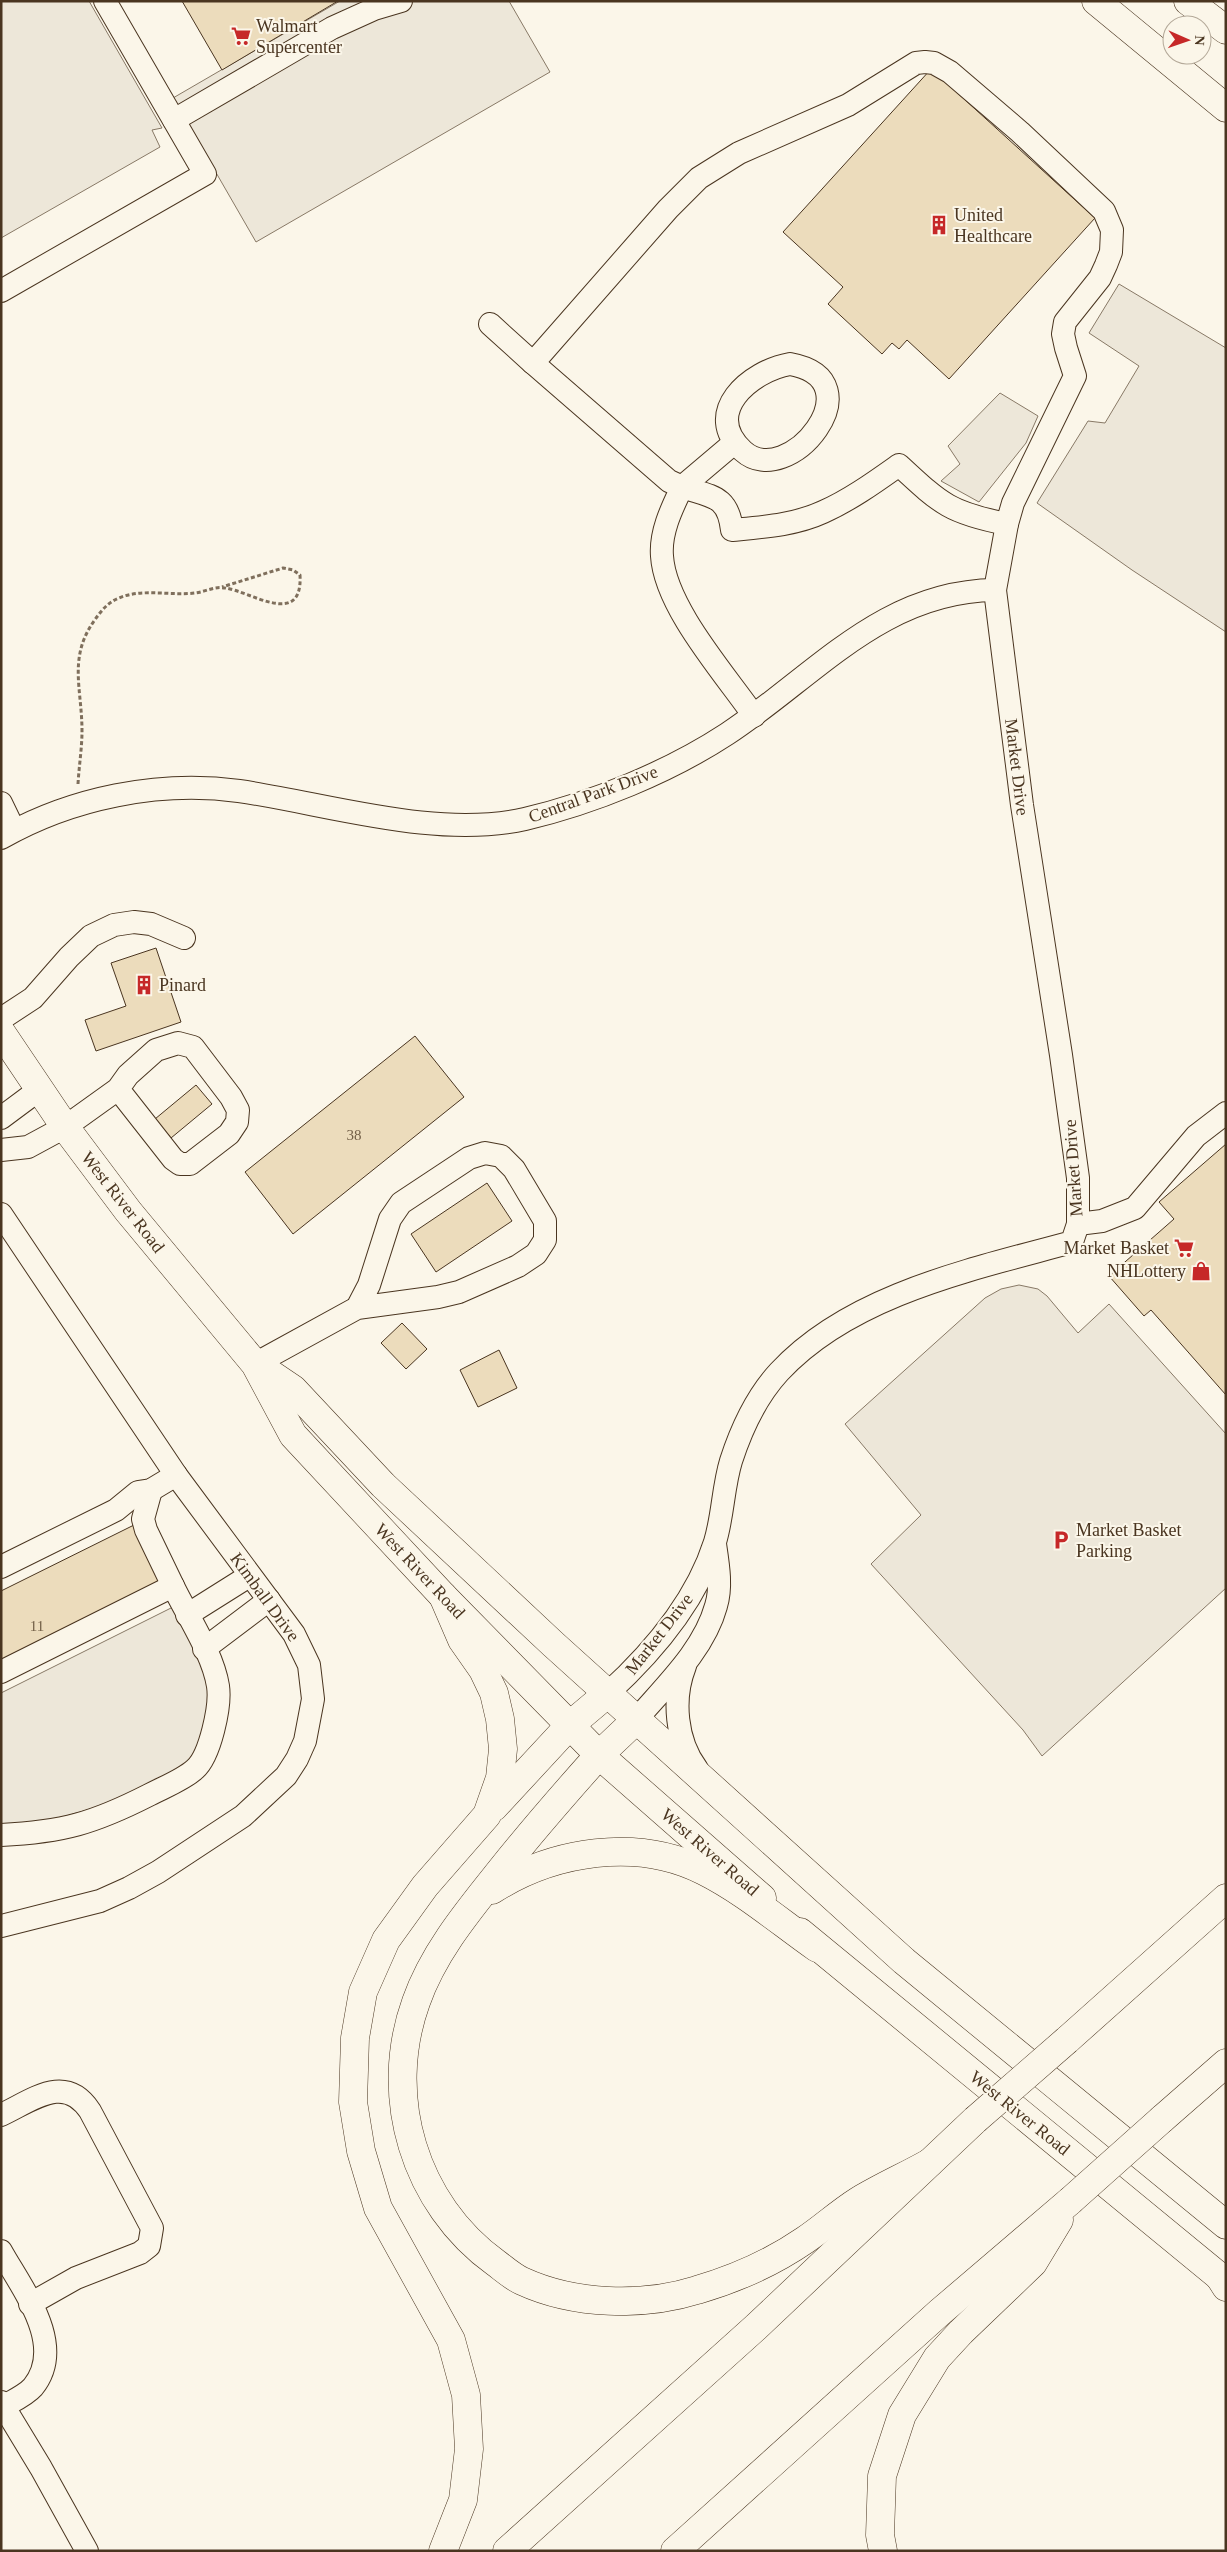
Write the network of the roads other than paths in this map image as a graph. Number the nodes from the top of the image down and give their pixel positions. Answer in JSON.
{"nodes":[{"id":1,"x":105,"y":1,"type":"edge"},
{"id":2,"x":401,"y":1,"type":"edge"},
{"id":3,"x":1096,"y":1,"type":"edge"},
{"id":4,"x":1188,"y":1,"type":"edge"},
{"id":5,"x":1226,"y":30,"type":"edge"},
{"id":6,"x":1226,"y":108,"type":"edge"},
{"id":7,"x":174,"y":120,"type":"junction"},
{"id":8,"x":1,"y":292,"type":"edge"},
{"id":9,"x":490,"y":324,"type":"dead end"},
{"id":10,"x":533,"y":363,"type":"junction"},
{"id":11,"x":734,"y":443,"type":"junction"},
{"id":12,"x":682,"y":487,"type":"junction"},
{"id":13,"x":1006,"y":524,"type":"junction"},
{"id":14,"x":995,"y":590,"type":"junction"},
{"id":15,"x":754,"y":716,"type":"junction"},
{"id":16,"x":1,"y":803,"type":"edge"},
{"id":17,"x":8,"y":834,"type":"edge"},
{"id":18,"x":184,"y":938,"type":"dead end"},
{"id":19,"x":1,"y":1019,"type":"edge"},
{"id":20,"x":1,"y":1032,"type":"edge"},
{"id":21,"x":40,"y":1089,"type":"junction"},
{"id":22,"x":118,"y":1090,"type":"junction"},
{"id":23,"x":1226,"y":1113,"type":"edge"},
{"id":24,"x":1,"y":1118,"type":"edge"},
{"id":25,"x":65,"y":1127,"type":"junction"},
{"id":26,"x":1,"y":1150,"type":"edge"},
{"id":27,"x":1,"y":1214,"type":"edge"},
{"id":28,"x":1078,"y":1224,"type":"junction"},
{"id":29,"x":357,"y":1308,"type":"junction"},
{"id":30,"x":255,"y":1364,"type":"junction"},
{"id":31,"x":176,"y":1474,"type":"junction"},
{"id":32,"x":151,"y":1490,"type":"junction"},
{"id":33,"x":715,"y":1541,"type":"junction"},
{"id":34,"x":1,"y":1567,"type":"edge"},
{"id":35,"x":249,"y":1576,"type":"junction"},
{"id":36,"x":173,"y":1586,"type":"junction"},
{"id":37,"x":443,"y":1596,"type":"junction"},
{"id":38,"x":268,"y":1600,"type":"junction"},
{"id":39,"x":187,"y":1615,"type":"junction"},
{"id":40,"x":204,"y":1649,"type":"junction"},
{"id":41,"x":688,"y":1658,"type":"junction"},
{"id":42,"x":1,"y":1672,"type":"edge"},
{"id":43,"x":607,"y":1694,"type":"junction"},
{"id":44,"x":636,"y":1720,"type":"junction"},
{"id":45,"x":569,"y":1726,"type":"junction"},
{"id":46,"x":599,"y":1755,"type":"junction"},
{"id":47,"x":706,"y":1782,"type":"junction"},
{"id":48,"x":487,"y":1815,"type":"junction"},
{"id":49,"x":1,"y":1835,"type":"edge"},
{"id":50,"x":1226,"y":1898,"type":"edge"},
{"id":51,"x":476,"y":1900,"type":"junction"},
{"id":52,"x":1,"y":1926,"type":"edge"},
{"id":53,"x":817,"y":1948,"type":"junction"},
{"id":54,"x":1226,"y":2062,"type":"edge"},
{"id":55,"x":1,"y":2115,"type":"edge"},
{"id":56,"x":929,"y":2163,"type":"junction"},
{"id":57,"x":1070,"y":2201,"type":"junction"},
{"id":58,"x":1226,"y":2224,"type":"edge"},
{"id":59,"x":1,"y":2251,"type":"edge"},
{"id":60,"x":1223,"y":2282,"type":"edge"},
{"id":61,"x":30,"y":2304,"type":"junction"},
{"id":62,"x":2,"y":2404,"type":"edge"},
{"id":63,"x":87,"y":2551,"type":"edge"},
{"id":64,"x":443,"y":2551,"type":"edge"},
{"id":65,"x":507,"y":2551,"type":"edge"},
{"id":66,"x":675,"y":2551,"type":"edge"},
{"id":67,"x":883,"y":2551,"type":"edge"}],
"edges":[{"from":1,"to":7,"type":"street"},
{"from":2,"to":7,"type":"street"},
{"from":3,"to":6,"type":"main road"},
{"from":4,"to":5,"type":"main road"},
{"from":7,"to":8,"type":"street"},
{"from":9,"to":10,"type":"street"},
{"from":10,"to":12,"type":"street"},
{"from":10,"to":13,"type":"street","name":"Market Drive"},
{"from":11,"to":11,"type":"street"},
{"from":11,"to":12,"type":"street"},
{"from":12,"to":13,"type":"street"},
{"from":12,"to":15,"type":"street"},
{"from":13,"to":14,"type":"street","name":"Market Drive"},
{"from":14,"to":15,"type":"street","name":"Central Park Drive"},
{"from":14,"to":28,"type":"street","name":"Market Drive"},
{"from":15,"to":17,"type":"street","name":"Central Park Drive"},
{"from":16,"to":17,"type":"street"},
{"from":18,"to":19,"type":"street"},
{"from":20,"to":21,"type":"main road","name":"West River Road"},
{"from":21,"to":24,"type":"street"},
{"from":21,"to":25,"type":"main road","name":"West River Road"},
{"from":22,"to":22,"type":"street"},
{"from":22,"to":25,"type":"street"},
{"from":23,"to":28,"type":"street"},
{"from":25,"to":26,"type":"street"},
{"from":25,"to":30,"type":"main road","name":"West River Road"},
{"from":27,"to":31,"type":"street","name":"Kimball Drive"},
{"from":28,"to":33,"type":"street","name":"Market Drive"},
{"from":29,"to":29,"type":"street"},
{"from":29,"to":30,"type":"street"},
{"from":30,"to":37,"type":"main road","name":"West River Road"},
{"from":30,"to":43,"type":"main road","name":"West River Road"},
{"from":31,"to":32,"type":"street"},
{"from":31,"to":35,"type":"street","name":"Kimball Drive"},
{"from":32,"to":34,"type":"street"},
{"from":32,"to":36,"type":"street"},
{"from":33,"to":41,"type":"street","name":"Market Drive"},
{"from":33,"to":43,"type":"street","name":"Market Drive"},
{"from":35,"to":38,"type":"street","name":"Kimball Drive"},
{"from":35,"to":39,"type":"street"},
{"from":36,"to":39,"type":"street"},
{"from":36,"to":42,"type":"street"},
{"from":37,"to":45,"type":"main road","name":"West River Road"},
{"from":37,"to":48,"type":"main road"},
{"from":38,"to":40,"type":"street"},
{"from":38,"to":52,"type":"street","name":"Kimball Drive"},
{"from":39,"to":40,"type":"street"},
{"from":40,"to":49,"type":"street"},
{"from":41,"to":44,"type":"street","name":"Market Drive"},
{"from":41,"to":47,"type":"street","name":"Market Drive"},
{"from":43,"to":44,"type":"main road","name":"West River Road"},
{"from":43,"to":45,"type":"main road"},
{"from":44,"to":46,"type":"main road"},
{"from":44,"to":47,"type":"main road","name":"West River Road"},
{"from":45,"to":46,"type":"main road","name":"West River Road"},
{"from":45,"to":48,"type":"main road"},
{"from":46,"to":51,"type":"main road"},
{"from":46,"to":53,"type":"main road","name":"West River Road"},
{"from":47,"to":58,"type":"main road","name":"West River Road"},
{"from":48,"to":64,"type":"main road"},
{"from":50,"to":56,"type":"main road","bridge":true},
{"from":51,"to":53,"type":"main road"},
{"from":51,"to":56,"type":"main road"},
{"from":53,"to":60,"type":"main road","name":"West River Road"},
{"from":54,"to":57,"type":"main road","bridge":true},
{"from":55,"to":61,"type":"street"},
{"from":56,"to":65,"type":"main road"},
{"from":57,"to":66,"type":"main road"},
{"from":57,"to":67,"type":"main road"},
{"from":59,"to":61,"type":"street"},
{"from":61,"to":62,"type":"street"},
{"from":62,"to":63,"type":"street"}]}
